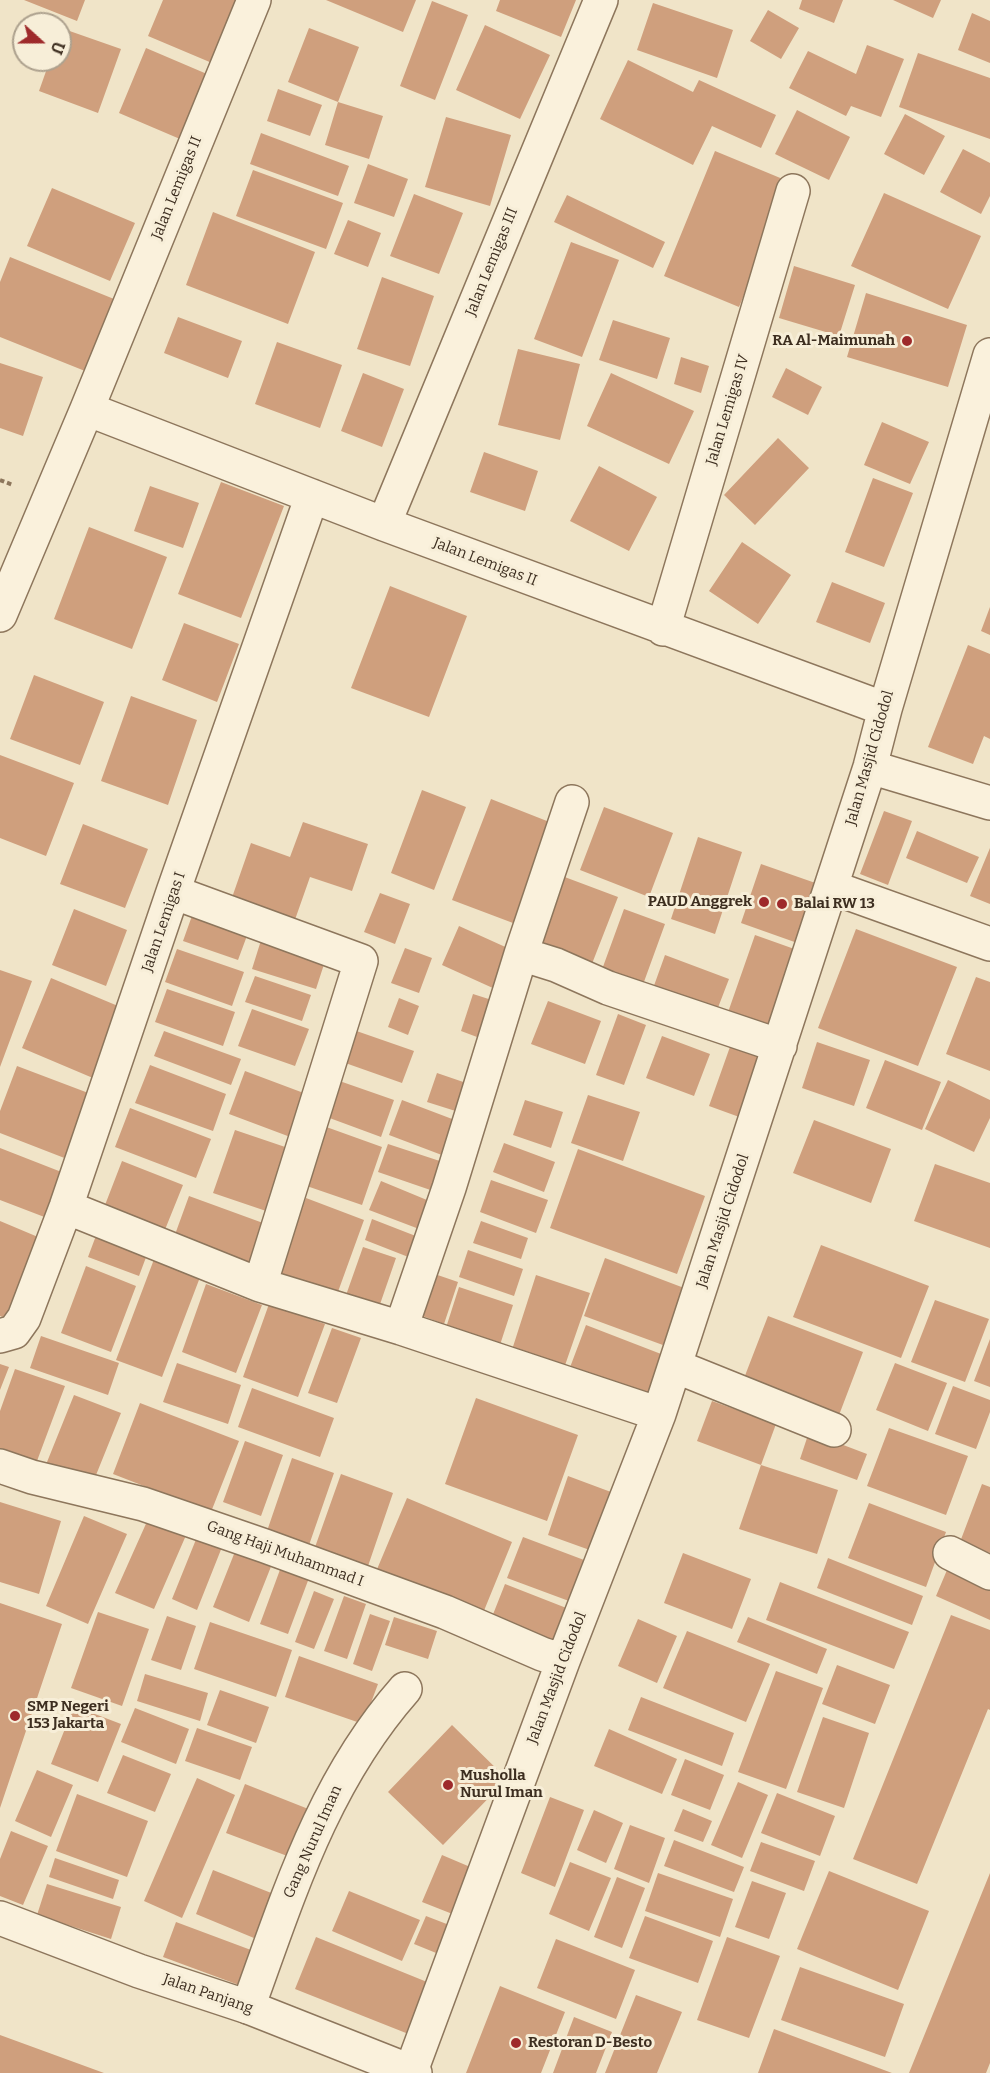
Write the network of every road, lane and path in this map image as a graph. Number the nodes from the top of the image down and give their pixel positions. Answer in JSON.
{"nodes":[{"id":1,"x":254,"y":0,"type":"edge"},
{"id":2,"x":601,"y":0,"type":"edge"},
{"id":3,"x":793,"y":191,"type":"dead end"},
{"id":4,"x":990,"y":355,"type":"edge"},
{"id":5,"x":87,"y":409,"type":"junction"},
{"id":6,"x":312,"y":496,"type":"junction"},
{"id":7,"x":384,"y":524,"type":"junction"},
{"id":8,"x":0,"y":615,"type":"edge"},
{"id":9,"x":663,"y":628,"type":"junction"},
{"id":10,"x":885,"y":709,"type":"junction"},
{"id":11,"x":870,"y":767,"type":"junction"},
{"id":12,"x":572,"y":802,"type":"dead end"},
{"id":13,"x":990,"y":803,"type":"edge"},
{"id":14,"x":831,"y":887,"type":"junction"},
{"id":15,"x":173,"y":892,"type":"junction"},
{"id":16,"x":990,"y":944,"type":"edge"},
{"id":17,"x":521,"y":954,"type":"junction"},
{"id":18,"x":780,"y":1046,"type":"junction"},
{"id":19,"x":66,"y":1207,"type":"junction"},
{"id":20,"x":260,"y":1285,"type":"junction"},
{"id":21,"x":401,"y":1328,"type":"junction"},
{"id":22,"x":0,"y":1336,"type":"edge"},
{"id":23,"x":675,"y":1366,"type":"junction"},
{"id":24,"x":659,"y":1414,"type":"junction"},
{"id":25,"x":834,"y":1430,"type":"dead end"},
{"id":26,"x":0,"y":1466,"type":"edge"},
{"id":27,"x":950,"y":1553,"type":"dead end"},
{"id":28,"x":990,"y":1573,"type":"edge"},
{"id":29,"x":563,"y":1661,"type":"junction"},
{"id":30,"x":405,"y":1689,"type":"dead end"},
{"id":31,"x":0,"y":1918,"type":"edge"},
{"id":32,"x":248,"y":2007,"type":"junction"},
{"id":33,"x":413,"y":2072,"type":"edge"}],
"edges":[{"from":1,"to":5,"type":"street","name":"Jalan Lemigas II"},
{"from":2,"to":7,"type":"street","name":"Jalan Lemigas III"},
{"from":3,"to":9,"type":"street","name":"Jalan Lemigas IV"},
{"from":4,"to":10,"type":"street","name":"Jalan Masjid Cidodol"},
{"from":5,"to":6,"type":"street","name":"Jalan Lemigas II"},
{"from":5,"to":8,"type":"street","name":"Jalan Lemigas II"},
{"from":6,"to":7,"type":"street","name":"Jalan Lemigas II"},
{"from":6,"to":15,"type":"street","name":"Jalan Lemigas I"},
{"from":7,"to":9,"type":"street","name":"Jalan Lemigas II"},
{"from":9,"to":10,"type":"street","name":"Jalan Lemigas II"},
{"from":10,"to":11,"type":"street","name":"Jalan Masjid Cidodol"},
{"from":11,"to":13,"type":"street"},
{"from":11,"to":14,"type":"street","name":"Jalan Masjid Cidodol"},
{"from":12,"to":17,"type":"street"},
{"from":14,"to":16,"type":"street"},
{"from":14,"to":18,"type":"street","name":"Jalan Masjid Cidodol"},
{"from":15,"to":19,"type":"street","name":"Jalan Lemigas I"},
{"from":15,"to":20,"type":"street"},
{"from":17,"to":18,"type":"street"},
{"from":17,"to":21,"type":"street"},
{"from":18,"to":23,"type":"street","name":"Jalan Masjid Cidodol"},
{"from":19,"to":20,"type":"street"},
{"from":19,"to":22,"type":"street","name":"Jalan Lemigas I"},
{"from":20,"to":21,"type":"street"},
{"from":21,"to":24,"type":"street"},
{"from":23,"to":24,"type":"street","name":"Jalan Masjid Cidodol"},
{"from":23,"to":25,"type":"street"},
{"from":24,"to":29,"type":"street","name":"Jalan Masjid Cidodol"},
{"from":26,"to":29,"type":"street","name":"Gang Haji Muhammad I"},
{"from":27,"to":28,"type":"street"},
{"from":29,"to":33,"type":"street","name":"Jalan Masjid Cidodol"},
{"from":30,"to":32,"type":"street","name":"Gang Nurul Iman"},
{"from":31,"to":32,"type":"street","name":"Jalan Panjang"},
{"from":32,"to":33,"type":"street","name":"Jalan Panjang"}]}
